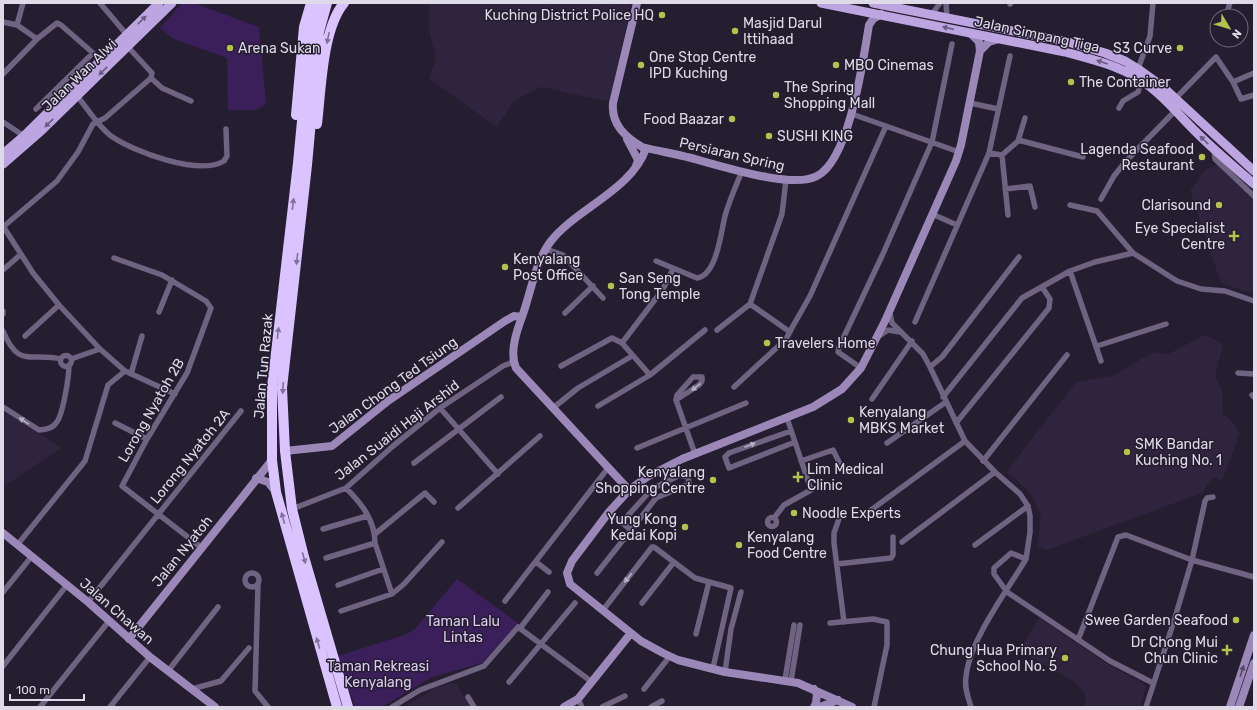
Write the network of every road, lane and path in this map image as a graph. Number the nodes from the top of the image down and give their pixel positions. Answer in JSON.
{"nodes":[{"id":1,"x":23,"y":3,"type":"edge"},
{"id":2,"x":159,"y":3,"type":"edge"},
{"id":3,"x":172,"y":3,"type":"edge"},
{"id":4,"x":311,"y":3,"type":"edge"},
{"id":5,"x":319,"y":3,"type":"edge"},
{"id":6,"x":328,"y":3,"type":"edge"},
{"id":7,"x":344,"y":3,"type":"edge"},
{"id":8,"x":637,"y":3,"type":"edge"},
{"id":9,"x":821,"y":3,"type":"edge"},
{"id":10,"x":873,"y":3,"type":"edge"},
{"id":11,"x":940,"y":3,"type":"edge"},
{"id":12,"x":946,"y":3,"type":"edge"},
{"id":13,"x":1153,"y":3,"type":"edge"},
{"id":14,"x":104,"y":4,"type":"edge"},
{"id":15,"x":857,"y":10,"type":"junction"},
{"id":16,"x":881,"y":14,"type":"junction"},
{"id":17,"x":932,"y":14,"type":"junction"},
{"id":18,"x":947,"y":17,"type":"junction"},
{"id":19,"x":3,"y":22,"type":"edge"},
{"id":20,"x":17,"y":25,"type":"junction"},
{"id":21,"x":869,"y":25,"type":"junction"},
{"id":22,"x":970,"y":33,"type":"junction"},
{"id":23,"x":127,"y":35,"type":"junction"},
{"id":24,"x":37,"y":39,"type":"junction"},
{"id":25,"x":999,"y":39,"type":"junction"},
{"id":26,"x":952,"y":44,"type":"dead end"},
{"id":27,"x":128,"y":46,"type":"junction"},
{"id":28,"x":980,"y":51,"type":"junction"},
{"id":29,"x":93,"y":53,"type":"junction"},
{"id":30,"x":1010,"y":56,"type":"dead end"},
{"id":31,"x":101,"y":60,"type":"junction"},
{"id":32,"x":1138,"y":69,"type":"junction"},
{"id":33,"x":1254,"y":73,"type":"edge"},
{"id":34,"x":3,"y":74,"type":"edge"},
{"id":35,"x":151,"y":78,"type":"junction"},
{"id":36,"x":1141,"y":81,"type":"junction"},
{"id":37,"x":1233,"y":82,"type":"junction"},
{"id":38,"x":1254,"y":95,"type":"edge"},
{"id":39,"x":77,"y":96,"type":"junction"},
{"id":40,"x":1176,"y":98,"type":"junction"},
{"id":41,"x":191,"y":101,"type":"dead end"},
{"id":42,"x":970,"y":103,"type":"junction"},
{"id":43,"x":1119,"y":108,"type":"dead end"},
{"id":44,"x":998,"y":109,"type":"junction"},
{"id":45,"x":36,"y":110,"type":"dead end"},
{"id":46,"x":1175,"y":111,"type":"junction"},
{"id":47,"x":852,"y":114,"type":"junction"},
{"id":48,"x":1025,"y":118,"type":"dead end"},
{"id":49,"x":3,"y":122,"type":"edge"},
{"id":50,"x":98,"y":122,"type":"junction"},
{"id":51,"x":886,"y":126,"type":"junction"},
{"id":52,"x":226,"y":129,"type":"dead end"},
{"id":53,"x":625,"y":135,"type":"junction"},
{"id":54,"x":24,"y":136,"type":"junction"},
{"id":55,"x":932,"y":142,"type":"junction"},
{"id":56,"x":1018,"y":142,"type":"junction"},
{"id":57,"x":646,"y":148,"type":"junction"},
{"id":58,"x":1214,"y":150,"type":"junction"},
{"id":59,"x":959,"y":152,"type":"junction"},
{"id":60,"x":989,"y":153,"type":"junction"},
{"id":61,"x":3,"y":154,"type":"edge"},
{"id":62,"x":671,"y":154,"type":"junction"},
{"id":63,"x":1002,"y":155,"type":"junction"},
{"id":64,"x":1083,"y":157,"type":"dead end"},
{"id":65,"x":3,"y":164,"type":"edge"},
{"id":66,"x":303,"y":164,"type":"junction"},
{"id":67,"x":638,"y":164,"type":"junction"},
{"id":68,"x":1253,"y":168,"type":"edge"},
{"id":69,"x":742,"y":171,"type":"junction"},
{"id":70,"x":786,"y":180,"type":"junction"},
{"id":71,"x":1254,"y":184,"type":"edge"},
{"id":72,"x":300,"y":185,"type":"junction"},
{"id":73,"x":1005,"y":189,"type":"junction"},
{"id":74,"x":1254,"y":196,"type":"edge"},
{"id":75,"x":1101,"y":199,"type":"dead end"},
{"id":76,"x":1070,"y":205,"type":"dead end"},
{"id":77,"x":1035,"y":207,"type":"dead end"},
{"id":78,"x":932,"y":214,"type":"junction"},
{"id":79,"x":1008,"y":215,"type":"dead end"},
{"id":80,"x":957,"y":225,"type":"junction"},
{"id":81,"x":3,"y":226,"type":"edge"},
{"id":82,"x":546,"y":249,"type":"junction"},
{"id":83,"x":1133,"y":253,"type":"junction"},
{"id":84,"x":20,"y":255,"type":"junction"},
{"id":85,"x":1019,"y":257,"type":"dead end"},
{"id":86,"x":114,"y":258,"type":"dead end"},
{"id":87,"x":656,"y":261,"type":"dead end"},
{"id":88,"x":673,"y":269,"type":"junction"},
{"id":89,"x":3,"y":270,"type":"edge"},
{"id":90,"x":1070,"y":271,"type":"junction"},
{"id":91,"x":172,"y":280,"type":"junction"},
{"id":92,"x":593,"y":286,"type":"junction"},
{"id":93,"x":1042,"y":287,"type":"junction"},
{"id":94,"x":604,"y":298,"type":"dead end"},
{"id":95,"x":528,"y":301,"type":"junction"},
{"id":96,"x":1254,"y":301,"type":"edge"},
{"id":97,"x":750,"y":304,"type":"junction"},
{"id":98,"x":59,"y":305,"type":"junction"},
{"id":99,"x":890,"y":309,"type":"junction"},
{"id":100,"x":159,"y":312,"type":"dead end"},
{"id":101,"x":566,"y":313,"type":"dead end"},
{"id":102,"x":509,"y":318,"type":"junction"},
{"id":103,"x":521,"y":320,"type":"junction"},
{"id":104,"x":915,"y":322,"type":"dead end"},
{"id":105,"x":1166,"y":324,"type":"dead end"},
{"id":106,"x":704,"y":330,"type":"dead end"},
{"id":107,"x":717,"y":330,"type":"dead end"},
{"id":108,"x":3,"y":331,"type":"edge"},
{"id":109,"x":790,"y":332,"type":"junction"},
{"id":110,"x":904,"y":334,"type":"junction"},
{"id":111,"x":25,"y":336,"type":"dead end"},
{"id":112,"x":142,"y":336,"type":"dead end"},
{"id":113,"x":877,"y":337,"type":"junction"},
{"id":114,"x":912,"y":341,"type":"junction"},
{"id":115,"x":622,"y":343,"type":"junction"},
{"id":116,"x":1097,"y":346,"type":"junction"},
{"id":117,"x":100,"y":349,"type":"junction"},
{"id":118,"x":1067,"y":355,"type":"dead end"},
{"id":119,"x":632,"y":356,"type":"junction"},
{"id":120,"x":61,"y":359,"type":"junction"},
{"id":121,"x":71,"y":359,"type":"junction"},
{"id":122,"x":1101,"y":361,"type":"dead end"},
{"id":123,"x":513,"y":362,"type":"junction"},
{"id":124,"x":68,"y":365,"type":"junction"},
{"id":125,"x":561,"y":366,"type":"dead end"},
{"id":126,"x":930,"y":367,"type":"junction"},
{"id":127,"x":861,"y":368,"type":"junction"},
{"id":128,"x":125,"y":371,"type":"junction"},
{"id":129,"x":1238,"y":372,"type":"dead end"},
{"id":130,"x":131,"y":374,"type":"junction"},
{"id":131,"x":1254,"y":374,"type":"edge"},
{"id":132,"x":650,"y":375,"type":"junction"},
{"id":133,"x":734,"y":386,"type":"dead end"},
{"id":134,"x":175,"y":394,"type":"junction"},
{"id":135,"x":501,"y":397,"type":"dead end"},
{"id":136,"x":872,"y":399,"type":"dead end"},
{"id":137,"x":676,"y":400,"type":"junction"},
{"id":138,"x":944,"y":400,"type":"junction"},
{"id":139,"x":746,"y":403,"type":"dead end"},
{"id":140,"x":3,"y":406,"type":"edge"},
{"id":141,"x":598,"y":406,"type":"dead end"},
{"id":142,"x":440,"y":408,"type":"junction"},
{"id":143,"x":553,"y":408,"type":"junction"},
{"id":144,"x":241,"y":411,"type":"dead end"},
{"id":145,"x":787,"y":418,"type":"junction"},
{"id":146,"x":115,"y":423,"type":"dead end"},
{"id":147,"x":956,"y":423,"type":"junction"},
{"id":148,"x":685,"y":428,"type":"junction"},
{"id":149,"x":457,"y":429,"type":"junction"},
{"id":150,"x":791,"y":431,"type":"junction"},
{"id":151,"x":540,"y":436,"type":"dead end"},
{"id":152,"x":147,"y":439,"type":"junction"},
{"id":153,"x":965,"y":441,"type":"junction"},
{"id":154,"x":795,"y":442,"type":"junction"},
{"id":155,"x":887,"y":443,"type":"dead end"},
{"id":156,"x":637,"y":448,"type":"dead end"},
{"id":157,"x":285,"y":452,"type":"junction"},
{"id":158,"x":695,"y":454,"type":"junction"},
{"id":159,"x":272,"y":460,"type":"junction"},
{"id":160,"x":801,"y":461,"type":"junction"},
{"id":161,"x":983,"y":461,"type":"junction"},
{"id":162,"x":414,"y":463,"type":"dead end"},
{"id":163,"x":608,"y":468,"type":"junction"},
{"id":164,"x":844,"y":472,"type":"dead end"},
{"id":165,"x":995,"y":472,"type":"junction"},
{"id":166,"x":498,"y":474,"type":"junction"},
{"id":167,"x":256,"y":478,"type":"junction"},
{"id":168,"x":346,"y":488,"type":"junction"},
{"id":169,"x":629,"y":490,"type":"junction"},
{"id":170,"x":276,"y":492,"type":"junction"},
{"id":171,"x":1213,"y":497,"type":"dead end"},
{"id":172,"x":434,"y":502,"type":"dead end"},
{"id":173,"x":1028,"y":506,"type":"junction"},
{"id":174,"x":458,"y":508,"type":"dead end"},
{"id":175,"x":292,"y":509,"type":"junction"},
{"id":176,"x":610,"y":512,"type":"junction"},
{"id":177,"x":866,"y":513,"type":"dead end"},
{"id":178,"x":158,"y":515,"type":"junction"},
{"id":179,"x":367,"y":516,"type":"junction"},
{"id":180,"x":840,"y":516,"type":"dead end"},
{"id":181,"x":774,"y":518,"type":"dead end"},
{"id":182,"x":622,"y":522,"type":"junction"},
{"id":183,"x":323,"y":530,"type":"dead end"},
{"id":184,"x":632,"y":530,"type":"junction"},
{"id":185,"x":3,"y":533,"type":"edge"},
{"id":186,"x":375,"y":534,"type":"junction"},
{"id":187,"x":893,"y":537,"type":"dead end"},
{"id":188,"x":442,"y":542,"type":"dead end"},
{"id":189,"x":902,"y":542,"type":"dead end"},
{"id":190,"x":375,"y":543,"type":"junction"},
{"id":191,"x":18,"y":544,"type":"junction"},
{"id":192,"x":975,"y":545,"type":"dead end"},
{"id":193,"x":202,"y":548,"type":"junction"},
{"id":194,"x":32,"y":556,"type":"junction"},
{"id":195,"x":326,"y":558,"type":"dead end"},
{"id":196,"x":1026,"y":559,"type":"junction"},
{"id":197,"x":1192,"y":560,"type":"junction"},
{"id":198,"x":536,"y":562,"type":"junction"},
{"id":199,"x":674,"y":562,"type":"junction"},
{"id":200,"x":837,"y":564,"type":"junction"},
{"id":201,"x":383,"y":569,"type":"junction"},
{"id":202,"x":549,"y":572,"type":"dead end"},
{"id":203,"x":597,"y":573,"type":"dead end"},
{"id":204,"x":1254,"y":577,"type":"edge"},
{"id":205,"x":709,"y":582,"type":"junction"},
{"id":206,"x":258,"y":584,"type":"dead end"},
{"id":207,"x":67,"y":585,"type":"junction"},
{"id":208,"x":338,"y":585,"type":"dead end"},
{"id":209,"x":3,"y":592,"type":"edge"},
{"id":210,"x":548,"y":592,"type":"dead end"},
{"id":211,"x":741,"y":592,"type":"dead end"},
{"id":212,"x":1007,"y":592,"type":"junction"},
{"id":213,"x":392,"y":594,"type":"junction"},
{"id":214,"x":505,"y":601,"type":"dead end"},
{"id":215,"x":88,"y":602,"type":"junction"},
{"id":216,"x":575,"y":603,"type":"dead end"},
{"id":217,"x":642,"y":603,"type":"dead end"},
{"id":218,"x":218,"y":607,"type":"dead end"},
{"id":219,"x":603,"y":610,"type":"junction"},
{"id":220,"x":341,"y":611,"type":"dead end"},
{"id":221,"x":109,"y":621,"type":"junction"},
{"id":222,"x":844,"y":622,"type":"junction"},
{"id":223,"x":830,"y":623,"type":"dead end"},
{"id":224,"x":797,"y":625,"type":"dead end"},
{"id":225,"x":521,"y":627,"type":"junction"},
{"id":226,"x":631,"y":633,"type":"junction"},
{"id":227,"x":696,"y":634,"type":"dead end"},
{"id":228,"x":1254,"y":636,"type":"edge"},
{"id":229,"x":129,"y":639,"type":"junction"},
{"id":230,"x":1078,"y":640,"type":"junction"},
{"id":231,"x":542,"y":644,"type":"junction"},
{"id":232,"x":249,"y":648,"type":"dead end"},
{"id":233,"x":670,"y":656,"type":"junction"},
{"id":234,"x":150,"y":657,"type":"junction"},
{"id":235,"x":1254,"y":663,"type":"edge"},
{"id":236,"x":3,"y":666,"type":"edge"},
{"id":237,"x":713,"y":668,"type":"junction"},
{"id":238,"x":168,"y":671,"type":"junction"},
{"id":239,"x":725,"y":672,"type":"junction"},
{"id":240,"x":788,"y":681,"type":"junction"},
{"id":241,"x":509,"y":682,"type":"dead end"},
{"id":242,"x":592,"y":682,"type":"junction"},
{"id":243,"x":1153,"y":683,"type":"junction"},
{"id":244,"x":192,"y":689,"type":"junction"},
{"id":245,"x":644,"y":689,"type":"dead end"},
{"id":246,"x":814,"y":689,"type":"junction"},
{"id":247,"x":625,"y":696,"type":"dead end"},
{"id":248,"x":468,"y":698,"type":"dead end"},
{"id":249,"x":578,"y":699,"type":"junction"},
{"id":250,"x":838,"y":700,"type":"junction"},
{"id":251,"x":662,"y":701,"type":"dead end"},
{"id":252,"x":40,"y":707,"type":"edge"},
{"id":253,"x":110,"y":707,"type":"edge"},
{"id":254,"x":215,"y":707,"type":"edge"},
{"id":255,"x":268,"y":707,"type":"edge"},
{"id":256,"x":337,"y":707,"type":"edge"},
{"id":257,"x":348,"y":707,"type":"edge"},
{"id":258,"x":392,"y":707,"type":"edge"},
{"id":259,"x":474,"y":707,"type":"edge"},
{"id":260,"x":564,"y":707,"type":"edge"},
{"id":261,"x":582,"y":707,"type":"edge"},
{"id":262,"x":602,"y":707,"type":"edge"},
{"id":263,"x":651,"y":707,"type":"edge"},
{"id":264,"x":814,"y":707,"type":"edge"},
{"id":265,"x":820,"y":707,"type":"edge"},
{"id":266,"x":852,"y":707,"type":"edge"},
{"id":267,"x":874,"y":707,"type":"edge"},
{"id":268,"x":971,"y":707,"type":"edge"},
{"id":269,"x":1146,"y":707,"type":"edge"},
{"id":270,"x":1230,"y":707,"type":"edge"},
{"id":271,"x":1239,"y":707,"type":"edge"}],
"edges":[{"from":1,"to":20,"type":"street"},
{"from":23,"to":2,"type":"main road","name":"Jalan Wan Alwi","one_way":true},
{"from":3,"to":27,"type":"main road","name":"Jalan Wan Alwi"},
{"from":4,"to":72,"type":"highway"},
{"from":5,"to":66,"type":"highway"},
{"from":6,"to":66,"type":"highway"},
{"from":7,"to":72,"type":"highway","one_way":true},
{"from":8,"to":53,"type":"street"},
{"from":9,"to":15,"type":"main road","name":"Jalan Simpang Tiga"},
{"from":10,"to":17,"type":"main road","name":"Jalan Simpang Tiga"},
{"from":11,"to":17,"type":"street"},
{"from":12,"to":18,"type":"street"},
{"from":13,"to":32,"type":"street"},
{"from":14,"to":23,"type":"street"},
{"from":15,"to":16,"type":"main road","name":"Jalan Simpang Tiga"},
{"from":15,"to":21,"type":"street"},
{"from":16,"to":21,"type":"street"},
{"from":22,"to":16,"type":"main road","name":"Jalan Simpang Tiga","one_way":true},
{"from":17,"to":18,"type":"main road","name":"Jalan Simpang Tiga"},
{"from":18,"to":32,"type":"main road","name":"Jalan Simpang Tiga"},
{"from":19,"to":20,"type":"street"},
{"from":20,"to":24,"type":"street"},
{"from":21,"to":47,"type":"street","name":"Persiaran Spring"},
{"from":22,"to":25,"type":"main road","name":"Jalan Simpang Tiga"},
{"from":22,"to":28,"type":"street"},
{"from":23,"to":31,"type":"main road","name":"Jalan Wan Alwi"},
{"from":24,"to":29,"type":"street"},
{"from":24,"to":34,"type":"street"},
{"from":25,"to":28,"type":"street"},
{"from":36,"to":25,"type":"main road","name":"Jalan Simpang Tiga","one_way":true},
{"from":26,"to":55,"type":"street"},
{"from":27,"to":35,"type":"street"},
{"from":27,"to":39,"type":"main road","name":"Jalan Wan Alwi","one_way":true},
{"from":28,"to":42,"type":"street"},
{"from":29,"to":31,"type":"street"},
{"from":29,"to":45,"type":"street"},
{"from":30,"to":44,"type":"street"},
{"from":31,"to":54,"type":"main road","name":"Jalan Wan Alwi"},
{"from":32,"to":40,"type":"main road","name":"Jalan Simpang Tiga"},
{"from":33,"to":37,"type":"street"},
{"from":35,"to":41,"type":"street"},
{"from":35,"to":50,"type":"street"},
{"from":36,"to":43,"type":"street"},
{"from":36,"to":46,"type":"main road","name":"Jalan Simpang Tiga"},
{"from":37,"to":38,"type":"street"},
{"from":37,"to":40,"type":"street"},
{"from":39,"to":50,"type":"street"},
{"from":39,"to":65,"type":"main road","name":"Jalan Wan Alwi","one_way":true},
{"from":40,"to":68,"type":"main road","name":"Jalan Simpang Tiga"},
{"from":42,"to":44,"type":"street"},
{"from":42,"to":59,"type":"street"},
{"from":44,"to":60,"type":"street"},
{"from":58,"to":46,"type":"main road","name":"Jalan Simpang Tiga","one_way":true},
{"from":46,"to":75,"type":"street"},
{"from":47,"to":51,"type":"street"},
{"from":47,"to":70,"type":"street","name":"Persiaran Spring"},
{"from":48,"to":56,"type":"street"},
{"from":49,"to":54,"type":"street"},
{"from":50,"to":52,"type":"street"},
{"from":50,"to":81,"type":"street"},
{"from":51,"to":55,"type":"street"},
{"from":51,"to":109,"type":"street"},
{"from":53,"to":57,"type":"street","name":"Persiaran Spring"},
{"from":53,"to":67,"type":"street"},
{"from":54,"to":61,"type":"main road","name":"Jalan Wan Alwi"},
{"from":55,"to":59,"type":"street"},
{"from":55,"to":127,"type":"street"},
{"from":56,"to":63,"type":"street"},
{"from":56,"to":64,"type":"street"},
{"from":57,"to":62,"type":"street","name":"Persiaran Spring"},
{"from":57,"to":67,"type":"street"},
{"from":58,"to":71,"type":"main road","name":"Jalan Simpang Tiga"},
{"from":58,"to":74,"type":"street"},
{"from":59,"to":78,"type":"street"},
{"from":60,"to":63,"type":"street"},
{"from":60,"to":80,"type":"street"},
{"from":62,"to":67,"type":"street"},
{"from":62,"to":69,"type":"street","name":"Persiaran Spring"},
{"from":63,"to":73,"type":"street"},
{"from":66,"to":72,"type":"highway","name":"Jalan Tun Razak"},
{"from":67,"to":82,"type":"street"},
{"from":69,"to":70,"type":"street","name":"Persiaran Spring"},
{"from":69,"to":88,"type":"street"},
{"from":70,"to":97,"type":"street"},
{"from":72,"to":157,"type":"highway","name":"Jalan Tun Razak","one_way":true},
{"from":159,"to":72,"type":"highway","name":"Jalan Tun Razak","one_way":true},
{"from":73,"to":77,"type":"street"},
{"from":73,"to":79,"type":"street"},
{"from":76,"to":83,"type":"street"},
{"from":78,"to":80,"type":"street"},
{"from":78,"to":99,"type":"street"},
{"from":80,"to":104,"type":"street"},
{"from":81,"to":84,"type":"street"},
{"from":82,"to":92,"type":"street"},
{"from":82,"to":95,"type":"street"},
{"from":83,"to":90,"type":"street"},
{"from":83,"to":96,"type":"street"},
{"from":84,"to":89,"type":"street"},
{"from":84,"to":98,"type":"street"},
{"from":85,"to":126,"type":"street"},
{"from":86,"to":91,"type":"street"},
{"from":87,"to":88,"type":"street"},
{"from":88,"to":115,"type":"street"},
{"from":90,"to":93,"type":"street"},
{"from":90,"to":116,"type":"street"},
{"from":91,"to":100,"type":"street"},
{"from":91,"to":134,"type":"street","name":"Lorong Nyatoh 2B"},
{"from":92,"to":94,"type":"street"},
{"from":92,"to":101,"type":"street"},
{"from":93,"to":138,"type":"street"},
{"from":93,"to":147,"type":"street"},
{"from":95,"to":102,"type":"street","name":"Jalan Chong Ted Tsiung"},
{"from":95,"to":103,"type":"street"},
{"from":97,"to":107,"type":"street"},
{"from":97,"to":109,"type":"street"},
{"from":98,"to":111,"type":"street"},
{"from":98,"to":117,"type":"street"},
{"from":99,"to":110,"type":"street"},
{"from":99,"to":113,"type":"street"},
{"from":102,"to":103,"type":"street"},
{"from":102,"to":157,"type":"street","name":"Jalan Chong Ted Tsiung"},
{"from":103,"to":123,"type":"street"},
{"from":105,"to":116,"type":"street"},
{"from":106,"to":132,"type":"street"},
{"from":108,"to":120,"type":"street"},
{"from":109,"to":133,"type":"street"},
{"from":110,"to":113,"type":"street"},
{"from":110,"to":114,"type":"street"},
{"from":112,"to":130,"type":"street"},
{"from":113,"to":127,"type":"street"},
{"from":114,"to":126,"type":"street"},
{"from":114,"to":136,"type":"street"},
{"from":115,"to":119,"type":"street"},
{"from":115,"to":125,"type":"street"},
{"from":116,"to":122,"type":"street"},
{"from":117,"to":121,"type":"street"},
{"from":117,"to":128,"type":"street"},
{"from":118,"to":161,"type":"street"},
{"from":119,"to":132,"type":"street"},
{"from":119,"to":143,"type":"street"},
{"from":120,"to":121,"type":"street"},
{"from":120,"to":124,"type":"street"},
{"from":121,"to":124,"type":"street"},
{"from":123,"to":142,"type":"street","name":"Jalan Suaidi Haji Arshid"},
{"from":123,"to":143,"type":"street"},
{"from":124,"to":140,"type":"street","one_way":true},
{"from":126,"to":138,"type":"street"},
{"from":127,"to":145,"type":"street"},
{"from":128,"to":130,"type":"street"},
{"from":128,"to":191,"type":"street"},
{"from":129,"to":131,"type":"street"},
{"from":130,"to":134,"type":"street"},
{"from":132,"to":141,"type":"street"},
{"from":134,"to":152,"type":"street","name":"Lorong Nyatoh 2B"},
{"from":135,"to":149,"type":"street"},
{"from":137,"to":137,"type":"street","one_way":true},
{"from":137,"to":148,"type":"street"},
{"from":138,"to":147,"type":"street"},
{"from":138,"to":155,"type":"street"},
{"from":139,"to":148,"type":"street"},
{"from":142,"to":149,"type":"street"},
{"from":142,"to":168,"type":"street","name":"Jalan Suaidi Haji Arshid"},
{"from":143,"to":163,"type":"street"},
{"from":144,"to":178,"type":"street","name":"Lorong Nyatoh 2A"},
{"from":145,"to":150,"type":"street"},
{"from":145,"to":158,"type":"street"},
{"from":146,"to":152,"type":"street"},
{"from":147,"to":153,"type":"street"},
{"from":148,"to":156,"type":"street"},
{"from":148,"to":158,"type":"street"},
{"from":149,"to":162,"type":"street"},
{"from":149,"to":166,"type":"street"},
{"from":150,"to":154,"type":"street"},
{"from":154,"to":150,"type":"street","one_way":true},
{"from":151,"to":166,"type":"street"},
{"from":152,"to":178,"type":"street","name":"Lorong Nyatoh 2B"},
{"from":153,"to":161,"type":"street"},
{"from":153,"to":177,"type":"street"},
{"from":154,"to":160,"type":"street"},
{"from":157,"to":175,"type":"highway","name":"Jalan Tun Razak"},
{"from":158,"to":169,"type":"street"},
{"from":159,"to":167,"type":"street","name":"Jalan Nyatoh"},
{"from":159,"to":170,"type":"highway","name":"Jalan Tun Razak"},
{"from":160,"to":164,"type":"street"},
{"from":160,"to":181,"type":"street"},
{"from":161,"to":165,"type":"street"},
{"from":163,"to":169,"type":"street"},
{"from":163,"to":198,"type":"street"},
{"from":165,"to":173,"type":"street"},
{"from":165,"to":189,"type":"street"},
{"from":166,"to":174,"type":"street"},
{"from":167,"to":170,"type":"street"},
{"from":167,"to":193,"type":"street","name":"Jalan Nyatoh"},
{"from":168,"to":175,"type":"street","name":"Jalan Suaidi Haji Arshid"},
{"from":168,"to":179,"type":"street"},
{"from":169,"to":176,"type":"street"},
{"from":256,"to":170,"type":"highway","name":"Jalan Tun Razak","one_way":true},
{"from":171,"to":197,"type":"street"},
{"from":172,"to":186,"type":"street"},
{"from":173,"to":192,"type":"street"},
{"from":173,"to":196,"type":"street"},
{"from":175,"to":257,"type":"highway","name":"Jalan Tun Razak","one_way":true},
{"from":176,"to":182,"type":"street"},
{"from":176,"to":219,"type":"street"},
{"from":178,"to":193,"type":"street"},
{"from":178,"to":215,"type":"street","name":"Lorong Nyatoh 2A"},
{"from":179,"to":183,"type":"street"},
{"from":179,"to":186,"type":"street"},
{"from":180,"to":200,"type":"street"},
{"from":182,"to":184,"type":"street"},
{"from":182,"to":184,"type":"street"},
{"from":184,"to":203,"type":"street"},
{"from":185,"to":191,"type":"street","name":"Jalan Chawan"},
{"from":186,"to":190,"type":"street"},
{"from":187,"to":200,"type":"street"},
{"from":188,"to":213,"type":"street"},
{"from":190,"to":195,"type":"street"},
{"from":190,"to":201,"type":"street"},
{"from":191,"to":194,"type":"street","name":"Jalan Chawan"},
{"from":193,"to":229,"type":"street","name":"Jalan Nyatoh"},
{"from":194,"to":207,"type":"street","name":"Jalan Chawan"},
{"from":194,"to":209,"type":"street"},
{"from":196,"to":212,"type":"street"},
{"from":196,"to":212,"type":"street"},
{"from":197,"to":204,"type":"street"},
{"from":197,"to":230,"type":"street"},
{"from":197,"to":243,"type":"street"},
{"from":198,"to":202,"type":"street"},
{"from":198,"to":214,"type":"street"},
{"from":199,"to":205,"type":"street"},
{"from":199,"to":217,"type":"street"},
{"from":199,"to":219,"type":"street","one_way":true},
{"from":200,"to":222,"type":"street"},
{"from":201,"to":208,"type":"street"},
{"from":201,"to":213,"type":"street"},
{"from":205,"to":227,"type":"street"},
{"from":205,"to":237,"type":"street"},
{"from":206,"to":255,"type":"street"},
{"from":207,"to":215,"type":"street","name":"Jalan Chawan"},
{"from":207,"to":236,"type":"street"},
{"from":210,"to":225,"type":"street"},
{"from":211,"to":239,"type":"street"},
{"from":212,"to":230,"type":"street"},
{"from":212,"to":268,"type":"street"},
{"from":213,"to":220,"type":"street"},
{"from":215,"to":221,"type":"street","name":"Jalan Chawan"},
{"from":216,"to":231,"type":"street"},
{"from":218,"to":238,"type":"street"},
{"from":219,"to":226,"type":"street"},
{"from":221,"to":229,"type":"street","name":"Jalan Chawan"},
{"from":221,"to":252,"type":"street"},
{"from":222,"to":223,"type":"street"},
{"from":222,"to":267,"type":"street"},
{"from":224,"to":240,"type":"street"},
{"from":225,"to":231,"type":"street"},
{"from":225,"to":258,"type":"street"},
{"from":226,"to":233,"type":"street"},
{"from":226,"to":242,"type":"street"},
{"from":270,"to":228,"type":"street","one_way":true},
{"from":229,"to":234,"type":"street","name":"Jalan Chawan"},
{"from":230,"to":243,"type":"street"},
{"from":231,"to":241,"type":"street"},
{"from":231,"to":242,"type":"street"},
{"from":232,"to":244,"type":"street"},
{"from":233,"to":237,"type":"street"},
{"from":233,"to":245,"type":"street"},
{"from":234,"to":238,"type":"street","name":"Jalan Chawan"},
{"from":234,"to":253,"type":"street"},
{"from":235,"to":271,"type":"street"},
{"from":237,"to":239,"type":"street"},
{"from":238,"to":244,"type":"street","name":"Jalan Chawan"},
{"from":239,"to":240,"type":"street"},
{"from":240,"to":246,"type":"street"},
{"from":242,"to":249,"type":"street"},
{"from":243,"to":269,"type":"street"},
{"from":244,"to":254,"type":"street","name":"Jalan Chawan"},
{"from":246,"to":250,"type":"street"},
{"from":246,"to":264,"type":"street"},
{"from":247,"to":262,"type":"street"},
{"from":248,"to":259,"type":"street"},
{"from":249,"to":260,"type":"street"},
{"from":249,"to":261,"type":"street"},
{"from":250,"to":265,"type":"street"},
{"from":250,"to":266,"type":"street"},
{"from":251,"to":263,"type":"street"}]}
